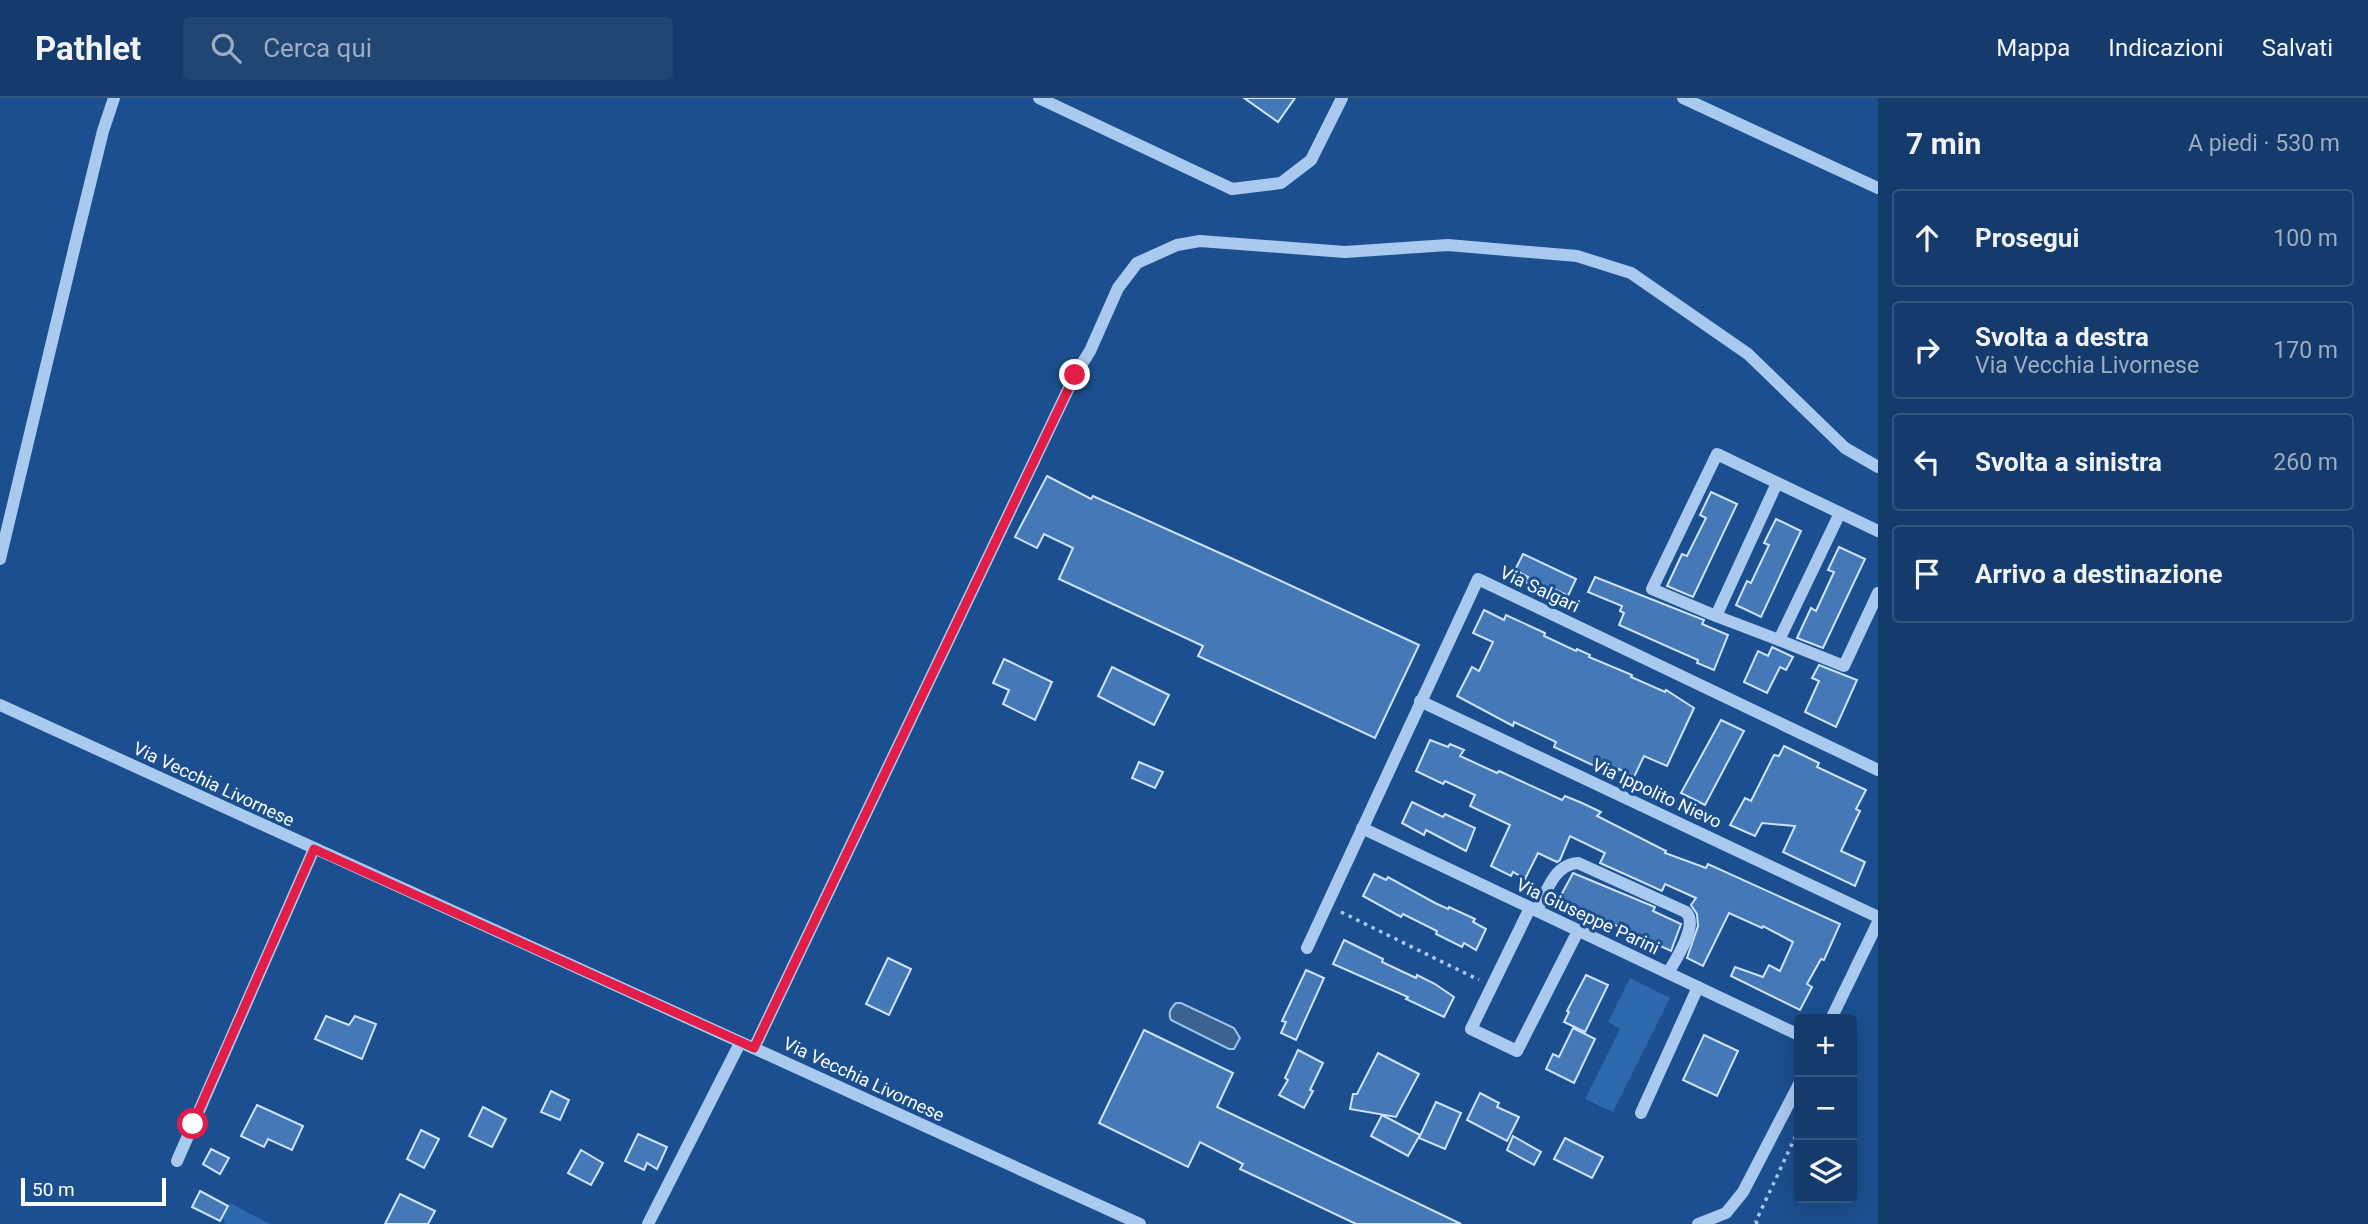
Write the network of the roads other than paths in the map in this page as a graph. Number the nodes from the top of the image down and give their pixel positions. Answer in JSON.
{"nodes":[{"id":1,"x":114,"y":98,"type":"edge"},
{"id":2,"x":1039,"y":98,"type":"edge"},
{"id":3,"x":1342,"y":98,"type":"edge"},
{"id":4,"x":1683,"y":98,"type":"edge"},
{"id":5,"x":1878,"y":188,"type":"edge"},
{"id":6,"x":1878,"y":467,"type":"edge"},
{"id":7,"x":1777,"y":483,"type":"junction"},
{"id":8,"x":1840,"y":513,"type":"junction"},
{"id":9,"x":1878,"y":531,"type":"edge"},
{"id":10,"x":0,"y":559,"type":"edge"},
{"id":11,"x":1878,"y":593,"type":"edge"},
{"id":12,"x":1716,"y":616,"type":"junction"},
{"id":13,"x":1779,"y":640,"type":"junction"},
{"id":14,"x":1420,"y":701,"type":"junction"},
{"id":15,"x":0,"y":705,"type":"edge"},
{"id":16,"x":1878,"y":769,"type":"edge"},
{"id":17,"x":1362,"y":828,"type":"junction"},
{"id":18,"x":314,"y":849,"type":"junction"},
{"id":19,"x":1534,"y":910,"type":"junction"},
{"id":20,"x":1878,"y":919,"type":"edge"},
{"id":21,"x":1578,"y":931,"type":"junction"},
{"id":22,"x":1307,"y":947,"type":"dead end"},
{"id":23,"x":1668,"y":973,"type":"junction"},
{"id":24,"x":1698,"y":988,"type":"junction"},
{"id":25,"x":1833,"y":1014,"type":"edge"},
{"id":26,"x":1794,"y":1033,"type":"edge"},
{"id":27,"x":740,"y":1043,"type":"junction"},
{"id":28,"x":754,"y":1048,"type":"junction"},
{"id":29,"x":1794,"y":1094,"type":"edge"},
{"id":30,"x":1641,"y":1113,"type":"dead end"},
{"id":31,"x":177,"y":1161,"type":"dead end"},
{"id":32,"x":1723,"y":1218,"type":"edge"},
{"id":33,"x":648,"y":1224,"type":"edge"},
{"id":34,"x":1140,"y":1224,"type":"edge"},
{"id":35,"x":1698,"y":1224,"type":"edge"}],
"edges":[{"from":1,"to":10,"type":"street"},
{"from":2,"to":3,"type":"street"},
{"from":4,"to":5,"type":"street"},
{"from":6,"to":28,"type":"street"},
{"from":7,"to":8,"type":"street"},
{"from":7,"to":12,"type":"street"},
{"from":7,"to":12,"type":"street"},
{"from":8,"to":9,"type":"street"},
{"from":8,"to":13,"type":"street"},
{"from":11,"to":13,"type":"street"},
{"from":12,"to":13,"type":"street"},
{"from":14,"to":16,"type":"street","name":"Via Salgari"},
{"from":14,"to":17,"type":"street","name":"Via Salgari"},
{"from":14,"to":20,"type":"street","name":"Via Ippolito Nievo"},
{"from":15,"to":18,"type":"street","name":"Via Vecchia Livornese"},
{"from":17,"to":19,"type":"street","name":"Via Giuseppe Parini"},
{"from":17,"to":22,"type":"street","name":"Via Salgari"},
{"from":18,"to":27,"type":"street","name":"Via Vecchia Livornese"},
{"from":18,"to":31,"type":"street"},
{"from":19,"to":21,"type":"street","name":"Via Giuseppe Parini"},
{"from":19,"to":21,"type":"street"},
{"from":19,"to":23,"type":"street"},
{"from":20,"to":25,"type":"street"},
{"from":21,"to":23,"type":"street","name":"Via Giuseppe Parini"},
{"from":23,"to":24,"type":"street","name":"Via Giuseppe Parini"},
{"from":24,"to":26,"type":"street","name":"Via Giuseppe Parini"},
{"from":24,"to":30,"type":"street"},
{"from":27,"to":28,"type":"street","name":"Via Vecchia Livornese"},
{"from":27,"to":33,"type":"street"},
{"from":28,"to":34,"type":"street","name":"Via Vecchia Livornese"},
{"from":29,"to":32,"type":"street"},
{"from":32,"to":35,"type":"street"}]}
